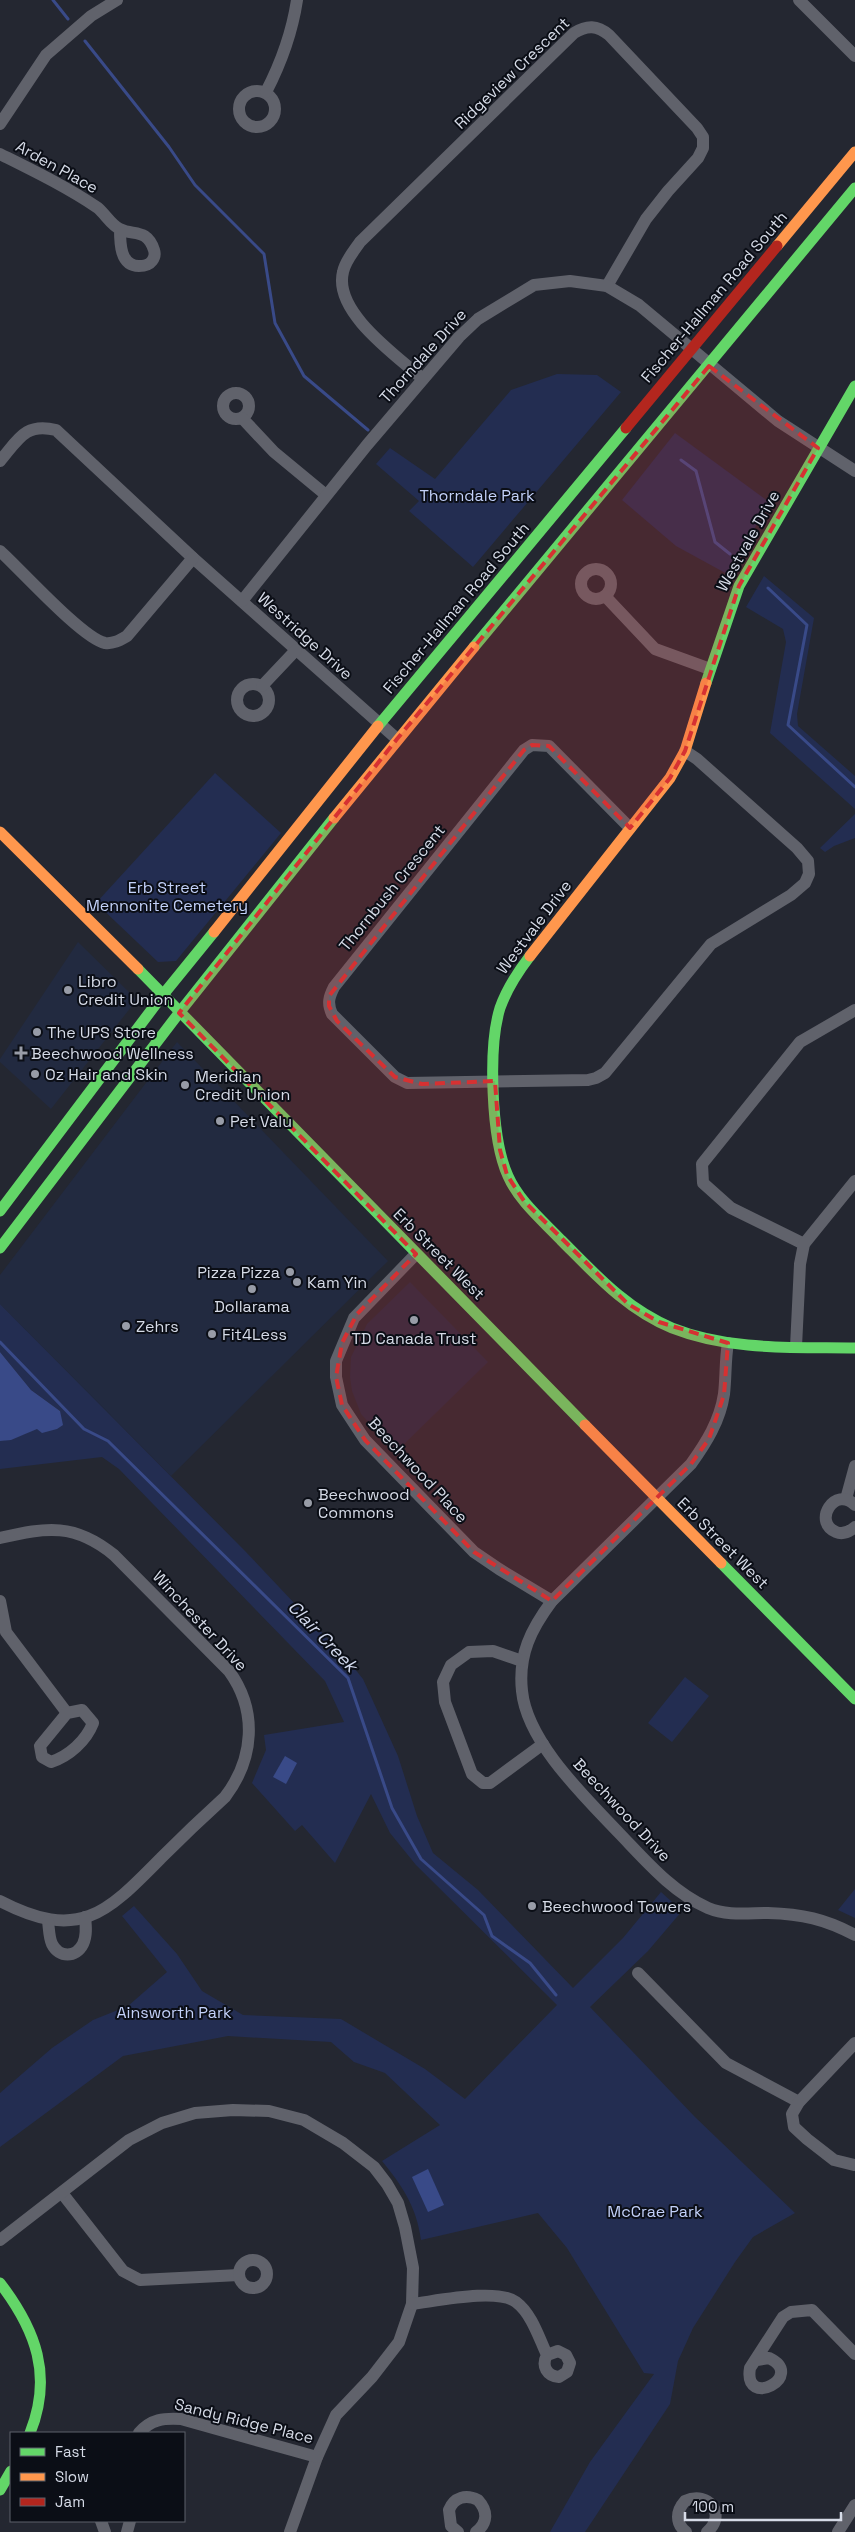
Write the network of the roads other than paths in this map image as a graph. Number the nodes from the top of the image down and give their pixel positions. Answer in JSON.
{"nodes":[{"id":1,"x":116,"y":0,"type":"edge"},
{"id":2,"x":297,"y":0,"type":"edge"},
{"id":3,"x":799,"y":0,"type":"edge"},
{"id":4,"x":855,"y":56,"type":"edge"},
{"id":5,"x":266,"y":92,"type":"dead end"},
{"id":6,"x":0,"y":124,"type":"edge"},
{"id":7,"x":855,"y":152,"type":"edge"},
{"id":8,"x":0,"y":154,"type":"edge"},
{"id":9,"x":855,"y":188,"type":"edge"},
{"id":10,"x":120,"y":230,"type":"dead end"},
{"id":11,"x":607,"y":286,"type":"junction"},
{"id":12,"x":692,"y":350,"type":"junction"},
{"id":13,"x":709,"y":366,"type":"junction"},
{"id":14,"x":423,"y":379,"type":"junction"},
{"id":15,"x":855,"y":386,"type":"edge"},
{"id":16,"x":242,"y":418,"type":"dead end"},
{"id":17,"x":818,"y":448,"type":"junction"},
{"id":18,"x":0,"y":461,"type":"edge"},
{"id":19,"x":855,"y":471,"type":"edge"},
{"id":20,"x":326,"y":495,"type":"junction"},
{"id":21,"x":0,"y":551,"type":"edge"},
{"id":22,"x":192,"y":558,"type":"junction"},
{"id":23,"x":605,"y":596,"type":"dead end"},
{"id":24,"x":242,"y":601,"type":"junction"},
{"id":25,"x":296,"y":650,"type":"junction"},
{"id":26,"x":710,"y":669,"type":"junction"},
{"id":27,"x":262,"y":686,"type":"dead end"},
{"id":28,"x":379,"y":725,"type":"junction"},
{"id":29,"x":397,"y":739,"type":"junction"},
{"id":30,"x":685,"y":751,"type":"junction"},
{"id":31,"x":630,"y":828,"type":"junction"},
{"id":32,"x":0,"y":832,"type":"edge"},
{"id":33,"x":162,"y":996,"type":"junction"},
{"id":34,"x":855,"y":1010,"type":"edge"},
{"id":35,"x":178,"y":1013,"type":"junction"},
{"id":36,"x":495,"y":1081,"type":"junction"},
{"id":37,"x":855,"y":1181,"type":"edge"},
{"id":38,"x":0,"y":1211,"type":"edge"},
{"id":39,"x":804,"y":1244,"type":"junction"},
{"id":40,"x":0,"y":1248,"type":"edge"},
{"id":41,"x":416,"y":1254,"type":"junction"},
{"id":42,"x":728,"y":1343,"type":"junction"},
{"id":43,"x":796,"y":1347,"type":"junction"},
{"id":44,"x":855,"y":1348,"type":"edge"},
{"id":45,"x":855,"y":1466,"type":"edge"},
{"id":46,"x":656,"y":1498,"type":"junction"},
{"id":47,"x":850,"y":1502,"type":"edge"},
{"id":48,"x":855,"y":1527,"type":"edge"},
{"id":49,"x":0,"y":1538,"type":"edge"},
{"id":50,"x":0,"y":1601,"type":"edge"},
{"id":51,"x":552,"y":1601,"type":"junction"},
{"id":52,"x":522,"y":1661,"type":"junction"},
{"id":53,"x":855,"y":1700,"type":"edge"},
{"id":54,"x":67,"y":1713,"type":"dead end"},
{"id":55,"x":543,"y":1744,"type":"junction"},
{"id":56,"x":0,"y":1901,"type":"edge"},
{"id":57,"x":85,"y":1917,"type":"junction"},
{"id":58,"x":48,"y":1921,"type":"junction"},
{"id":59,"x":855,"y":1935,"type":"edge"},
{"id":60,"x":638,"y":1973,"type":"dead end"},
{"id":61,"x":855,"y":2043,"type":"edge"},
{"id":62,"x":799,"y":2102,"type":"junction"},
{"id":63,"x":855,"y":2165,"type":"edge"},
{"id":64,"x":62,"y":2193,"type":"junction"},
{"id":65,"x":0,"y":2240,"type":"edge"},
{"id":66,"x":239,"y":2275,"type":"dead end"},
{"id":67,"x":0,"y":2283,"type":"edge"},
{"id":68,"x":412,"y":2304,"type":"junction"},
{"id":69,"x":855,"y":2354,"type":"edge"},
{"id":70,"x":547,"y":2355,"type":"dead end"},
{"id":71,"x":757,"y":2360,"type":"dead end"},
{"id":72,"x":31,"y":2432,"type":"edge"},
{"id":73,"x":140,"y":2432,"type":"edge"},
{"id":74,"x":317,"y":2456,"type":"junction"},
{"id":75,"x":10,"y":2473,"type":"edge"},
{"id":76,"x":0,"y":2490,"type":"edge"},
{"id":77,"x":855,"y":2506,"type":"edge"},
{"id":78,"x":290,"y":2532,"type":"edge"},
{"id":79,"x":456,"y":2532,"type":"edge"},
{"id":80,"x":476,"y":2532,"type":"edge"},
{"id":81,"x":686,"y":2532,"type":"edge"},
{"id":82,"x":707,"y":2532,"type":"edge"},
{"id":83,"x":838,"y":2532,"type":"edge"}],
"edges":[{"from":1,"to":6,"type":"street"},
{"from":2,"to":5,"type":"street"},
{"from":3,"to":4,"type":"street"},
{"from":7,"to":12,"type":"main road","name":"Fischer-Hallman Road South"},
{"from":8,"to":10,"type":"street","name":"Arden Place"},
{"from":9,"to":13,"type":"main road"},
{"from":11,"to":12,"type":"street","name":"Thorndale Drive"},
{"from":11,"to":14,"type":"street","name":"Thorndale Drive"},
{"from":11,"to":14,"type":"street","name":"Ridgeview Crescent"},
{"from":12,"to":13,"type":"street","name":"Thorndale Drive"},
{"from":12,"to":28,"type":"main road","name":"Fischer-Hallman Road South"},
{"from":13,"to":17,"type":"street","name":"Thorndale Drive"},
{"from":13,"to":29,"type":"main road"},
{"from":14,"to":20,"type":"street","name":"Thorndale Drive"},
{"from":15,"to":17,"type":"main road","name":"Westvale Drive"},
{"from":16,"to":20,"type":"street"},
{"from":17,"to":19,"type":"street","name":"Thorndale Drive"},
{"from":17,"to":26,"type":"main road","name":"Westvale Drive"},
{"from":18,"to":22,"type":"street","name":"Westridge Drive"},
{"from":20,"to":24,"type":"street","name":"Thorndale Drive"},
{"from":21,"to":22,"type":"street"},
{"from":22,"to":24,"type":"street","name":"Westridge Drive"},
{"from":23,"to":26,"type":"street"},
{"from":24,"to":25,"type":"street","name":"Westridge Drive"},
{"from":25,"to":27,"type":"street"},
{"from":25,"to":28,"type":"street","name":"Westridge Drive"},
{"from":26,"to":30,"type":"main road","name":"Westvale Drive"},
{"from":28,"to":29,"type":"street","name":"Westridge Drive"},
{"from":28,"to":33,"type":"main road","name":"Fischer-Hallman Road South"},
{"from":29,"to":35,"type":"main road"},
{"from":30,"to":31,"type":"main road","name":"Westvale Drive"},
{"from":30,"to":36,"type":"street"},
{"from":31,"to":36,"type":"main road","name":"Westvale Drive"},
{"from":31,"to":36,"type":"street","name":"Thornbush Crescent"},
{"from":32,"to":33,"type":"main road","name":"Erb Street West"},
{"from":33,"to":35,"type":"main road","name":"Erb Street West"},
{"from":33,"to":38,"type":"main road","name":"Fischer-Hallman Road South"},
{"from":34,"to":39,"type":"street"},
{"from":35,"to":40,"type":"main road"},
{"from":35,"to":41,"type":"main road","name":"Erb Street West"},
{"from":36,"to":42,"type":"main road","name":"Westvale Drive"},
{"from":37,"to":39,"type":"street"},
{"from":39,"to":43,"type":"street"},
{"from":41,"to":46,"type":"main road","name":"Erb Street West"},
{"from":41,"to":51,"type":"street","name":"Beechwood Place"},
{"from":42,"to":43,"type":"main road","name":"Westvale Drive"},
{"from":42,"to":46,"type":"street","name":"Beechwood Drive"},
{"from":43,"to":44,"type":"main road","name":"Westvale Drive"},
{"from":45,"to":47,"type":"street"},
{"from":46,"to":51,"type":"street","name":"Beechwood Drive"},
{"from":46,"to":53,"type":"main road","name":"Erb Street West"},
{"from":47,"to":48,"type":"street"},
{"from":49,"to":57,"type":"street","name":"Winchester Drive"},
{"from":50,"to":54,"type":"street"},
{"from":51,"to":52,"type":"street","name":"Beechwood Drive"},
{"from":52,"to":55,"type":"street","name":"Beechwood Drive"},
{"from":52,"to":55,"type":"street"},
{"from":55,"to":59,"type":"street","name":"Beechwood Drive"},
{"from":56,"to":58,"type":"street","name":"Winchester Drive"},
{"from":57,"to":58,"type":"street","name":"Winchester Drive"},
{"from":57,"to":58,"type":"street"},
{"from":60,"to":62,"type":"street"},
{"from":61,"to":62,"type":"street"},
{"from":62,"to":63,"type":"street"},
{"from":64,"to":65,"type":"street"},
{"from":64,"to":66,"type":"street"},
{"from":64,"to":68,"type":"street"},
{"from":67,"to":72,"type":"main road"},
{"from":68,"to":70,"type":"street"},
{"from":68,"to":74,"type":"street"},
{"from":69,"to":71,"type":"street"},
{"from":73,"to":74,"type":"street","name":"Sandy Ridge Place"},
{"from":74,"to":78,"type":"street"},
{"from":75,"to":76,"type":"main road"},
{"from":77,"to":83,"type":"street"},
{"from":79,"to":80,"type":"street"},
{"from":81,"to":82,"type":"street"}]}
